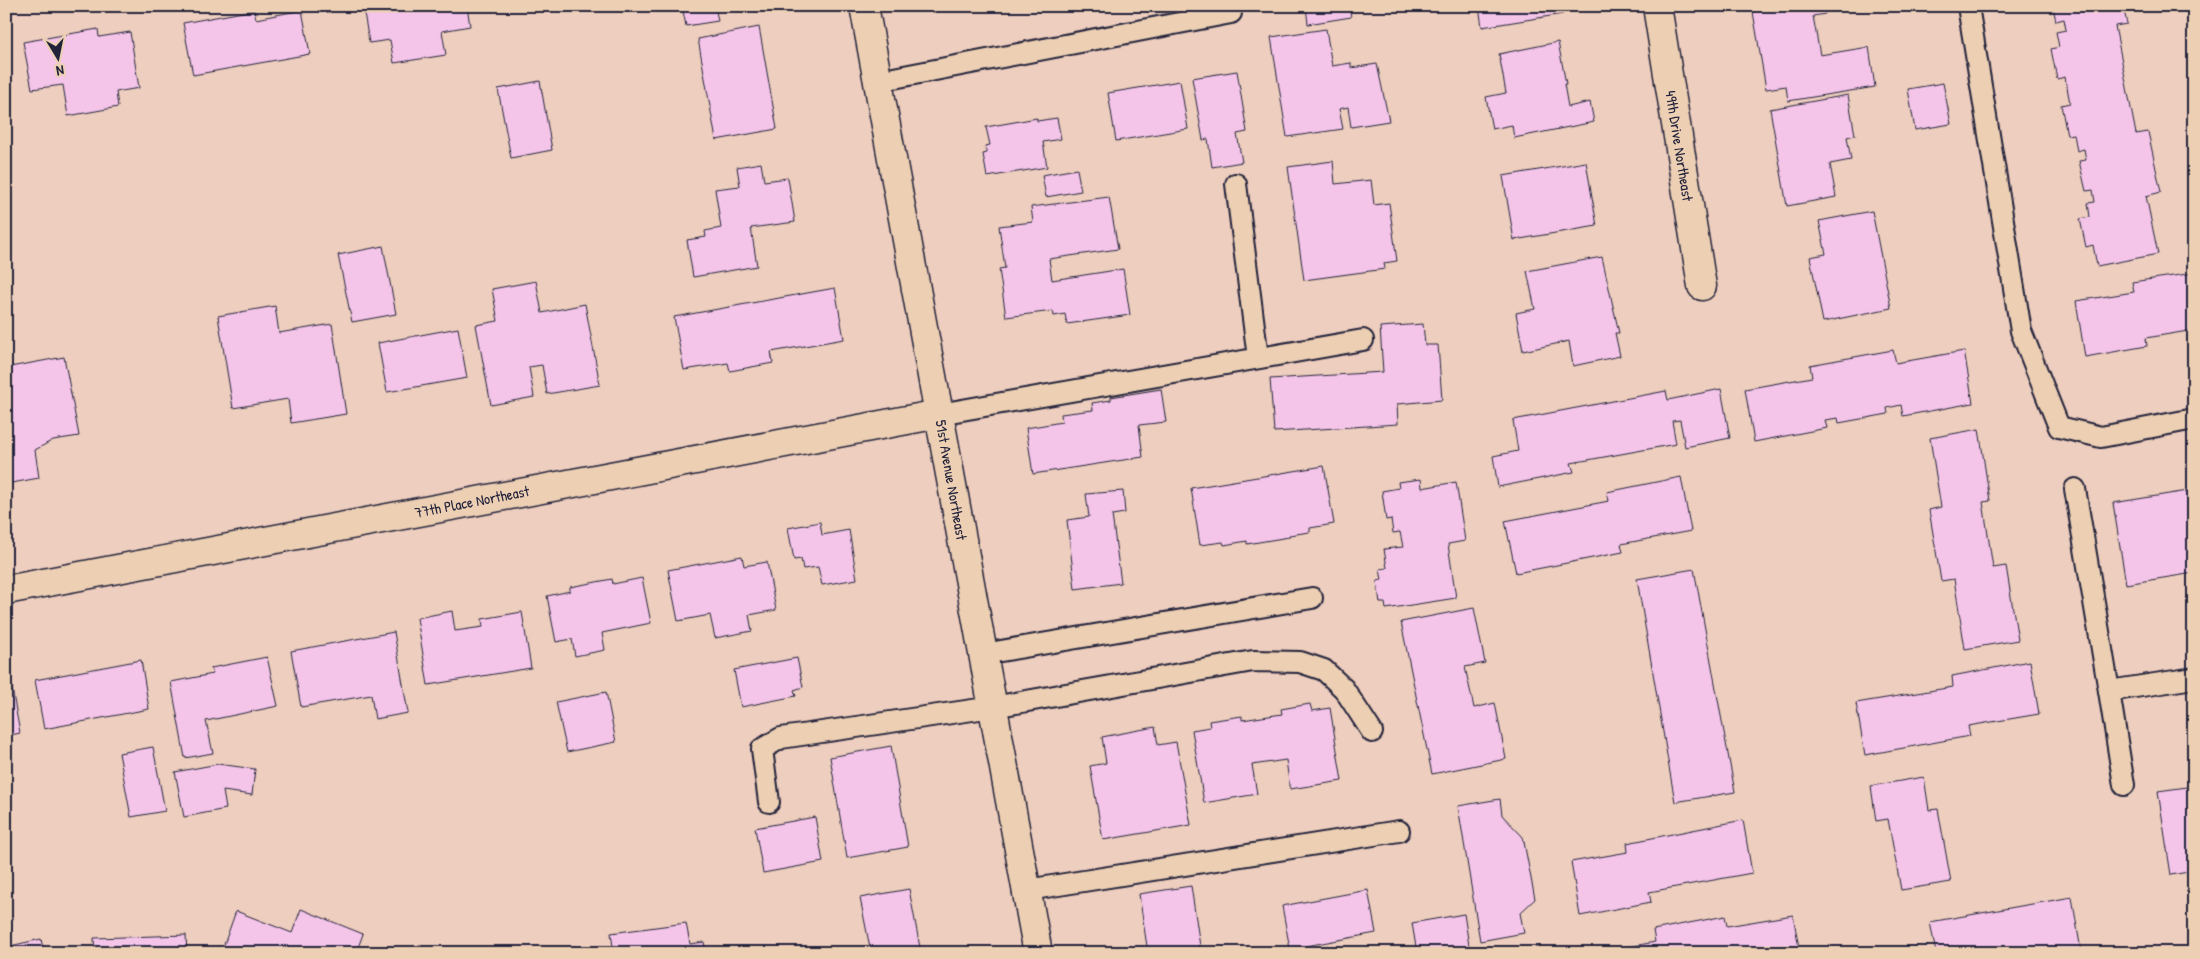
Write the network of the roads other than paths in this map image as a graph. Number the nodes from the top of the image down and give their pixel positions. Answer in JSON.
{"nodes":[{"id":1,"x":864,"y":6,"type":"edge"},
{"id":2,"x":1656,"y":6,"type":"edge"},
{"id":3,"x":1968,"y":6,"type":"edge"},
{"id":4,"x":1231,"y":14,"type":"dead end"},
{"id":5,"x":878,"y":80,"type":"junction"},
{"id":6,"x":1236,"y":184,"type":"dead end"},
{"id":7,"x":1702,"y":286,"type":"dead end"},
{"id":8,"x":1362,"y":340,"type":"dead end"},
{"id":9,"x":1258,"y":358,"type":"junction"},
{"id":10,"x":939,"y":414,"type":"junction"},
{"id":11,"x":2194,"y":418,"type":"edge"},
{"id":12,"x":2076,"y":488,"type":"dead end"},
{"id":13,"x":6,"y":590,"type":"edge"},
{"id":14,"x":1312,"y":598,"type":"dead end"},
{"id":15,"x":983,"y":654,"type":"junction"},
{"id":16,"x":2194,"y":678,"type":"edge"},
{"id":17,"x":2109,"y":691,"type":"junction"},
{"id":18,"x":993,"y":707,"type":"junction"},
{"id":19,"x":1372,"y":732,"type":"dead end"},
{"id":20,"x":2124,"y":785,"type":"dead end"},
{"id":21,"x":769,"y":802,"type":"dead end"},
{"id":22,"x":1399,"y":831,"type":"dead end"},
{"id":23,"x":1026,"y":890,"type":"junction"},
{"id":24,"x":1038,"y":953,"type":"edge"}],
"edges":[{"from":1,"to":5,"type":"street","name":"51st Avenue Northeast"},
{"from":2,"to":7,"type":"street","name":"49th Drive Northeast"},
{"from":3,"to":11,"type":"lane"},
{"from":4,"to":5,"type":"lane"},
{"from":5,"to":10,"type":"street","name":"51st Avenue Northeast"},
{"from":6,"to":9,"type":"lane"},
{"from":8,"to":9,"type":"lane"},
{"from":9,"to":10,"type":"lane"},
{"from":10,"to":13,"type":"street","name":"77th Place Northeast"},
{"from":10,"to":15,"type":"street","name":"51st Avenue Northeast"},
{"from":12,"to":17,"type":"lane"},
{"from":14,"to":15,"type":"lane"},
{"from":15,"to":18,"type":"street","name":"51st Avenue Northeast"},
{"from":16,"to":17,"type":"lane"},
{"from":17,"to":20,"type":"lane"},
{"from":18,"to":19,"type":"lane"},
{"from":18,"to":21,"type":"lane"},
{"from":18,"to":23,"type":"street","name":"51st Avenue Northeast"},
{"from":22,"to":23,"type":"lane"},
{"from":23,"to":24,"type":"street","name":"51st Avenue Northeast"}]}
